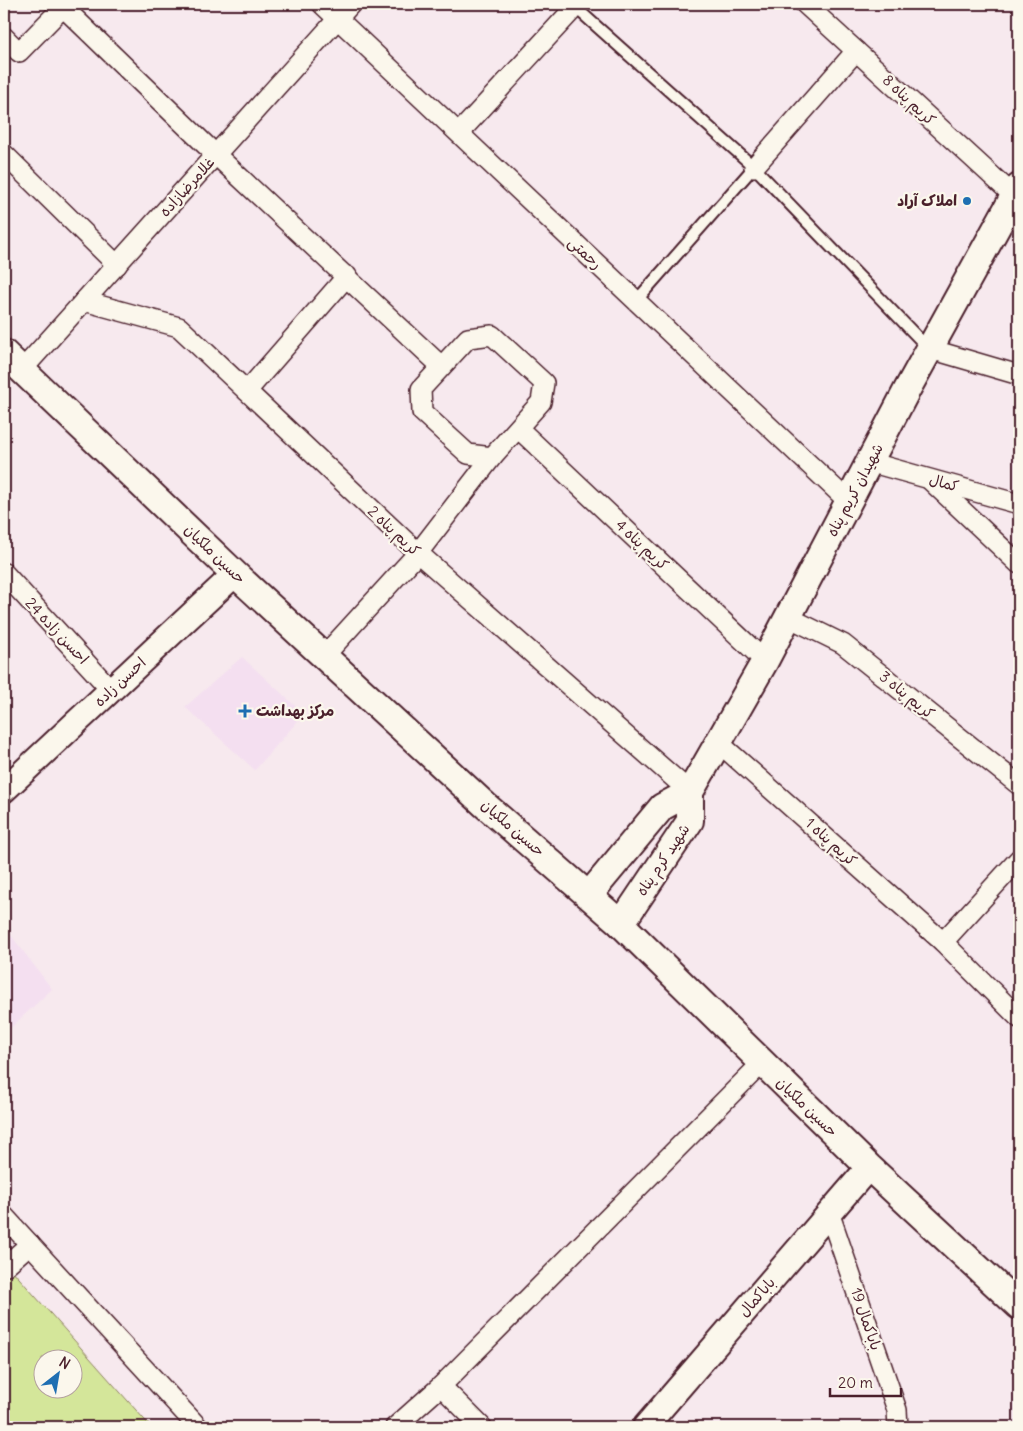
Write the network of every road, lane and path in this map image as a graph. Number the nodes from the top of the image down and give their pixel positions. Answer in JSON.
{"nodes":[{"id":1,"x":322,"y":4,"type":"edge"},
{"id":2,"x":351,"y":4,"type":"edge"},
{"id":3,"x":804,"y":4,"type":"edge"},
{"id":4,"x":576,"y":5,"type":"edge"},
{"id":5,"x":65,"y":6,"type":"edge"},
{"id":6,"x":338,"y":18,"type":"junction"},
{"id":7,"x":4,"y":37,"type":"edge"},
{"id":8,"x":856,"y":51,"type":"junction"},
{"id":9,"x":459,"y":133,"type":"junction"},
{"id":10,"x":4,"y":154,"type":"edge"},
{"id":11,"x":216,"y":155,"type":"junction"},
{"id":12,"x":754,"y":167,"type":"junction"},
{"id":13,"x":1018,"y":193,"type":"edge"},
{"id":14,"x":117,"y":265,"type":"junction"},
{"id":15,"x":347,"y":276,"type":"junction"},
{"id":16,"x":84,"y":301,"type":"junction"},
{"id":17,"x":636,"y":301,"type":"junction"},
{"id":18,"x":930,"y":349,"type":"junction"},
{"id":19,"x":13,"y":361,"type":"edge"},
{"id":20,"x":441,"y":366,"type":"junction"},
{"id":21,"x":1019,"y":375,"type":"edge"},
{"id":22,"x":247,"y":391,"type":"junction"},
{"id":23,"x":519,"y":429,"type":"junction"},
{"id":24,"x":492,"y":457,"type":"junction"},
{"id":25,"x":869,"y":462,"type":"junction"},
{"id":26,"x":928,"y":478,"type":"junction"},
{"id":27,"x":849,"y":502,"type":"junction"},
{"id":28,"x":1019,"y":504,"type":"edge"},
{"id":29,"x":418,"y":553,"type":"junction"},
{"id":30,"x":1019,"y":564,"type":"edge"},
{"id":31,"x":4,"y":573,"type":"edge"},
{"id":32,"x":235,"y":574,"type":"junction"},
{"id":33,"x":788,"y":617,"type":"junction"},
{"id":34,"x":324,"y":656,"type":"junction"},
{"id":35,"x":765,"y":660,"type":"junction"},
{"id":36,"x":111,"y":690,"type":"junction"},
{"id":37,"x":718,"y":742,"type":"junction"},
{"id":38,"x":1019,"y":785,"type":"edge"},
{"id":39,"x":4,"y":790,"type":"edge"},
{"id":40,"x":690,"y":792,"type":"junction"},
{"id":41,"x":1019,"y":858,"type":"edge"},
{"id":42,"x":590,"y":895,"type":"junction"},
{"id":43,"x":621,"y":924,"type":"junction"},
{"id":44,"x":943,"y":942,"type":"junction"},
{"id":45,"x":1019,"y":1018,"type":"edge"},
{"id":46,"x":762,"y":1063,"type":"junction"},
{"id":47,"x":868,"y":1167,"type":"junction"},
{"id":48,"x":829,"y":1212,"type":"junction"},
{"id":49,"x":4,"y":1216,"type":"edge"},
{"id":50,"x":30,"y":1244,"type":"junction"},
{"id":51,"x":4,"y":1267,"type":"edge"},
{"id":52,"x":1019,"y":1306,"type":"edge"},
{"id":53,"x":441,"y":1386,"type":"junction"},
{"id":54,"x":198,"y":1427,"type":"edge"},
{"id":55,"x":395,"y":1427,"type":"edge"},
{"id":56,"x":482,"y":1427,"type":"edge"},
{"id":57,"x":645,"y":1427,"type":"edge"},
{"id":58,"x":898,"y":1427,"type":"edge"}],
"edges":[{"from":1,"to":6,"type":"street","name":"رحمتی"},
{"from":2,"to":6,"type":"street","name":"غلامرضازاده"},
{"from":3,"to":8,"type":"street","name":"کریم پناه 8"},
{"from":4,"to":9,"type":"street"},
{"from":4,"to":12,"type":"lane"},
{"from":5,"to":7,"type":"street"},
{"from":5,"to":11,"type":"street"},
{"from":6,"to":9,"type":"street","name":"رحمتی"},
{"from":6,"to":11,"type":"street","name":"غلامرضازاده"},
{"from":8,"to":12,"type":"street"},
{"from":8,"to":13,"type":"street","name":"کریم پناه 8"},
{"from":9,"to":17,"type":"street","name":"رحمتی"},
{"from":10,"to":14,"type":"street"},
{"from":11,"to":14,"type":"street","name":"غلامرضازاده"},
{"from":11,"to":15,"type":"street"},
{"from":12,"to":17,"type":"lane"},
{"from":12,"to":18,"type":"lane"},
{"from":13,"to":18,"type":"main road","name":"شهیدان کریم پناه"},
{"from":14,"to":16,"type":"street","name":"غلامرضازاده"},
{"from":15,"to":20,"type":"street"},
{"from":15,"to":22,"type":"street"},
{"from":16,"to":19,"type":"street","name":"غلامرضازاده"},
{"from":16,"to":22,"type":"street","name":"کریم پناه 2"},
{"from":17,"to":27,"type":"street","name":"رحمتی"},
{"from":18,"to":21,"type":"street"},
{"from":18,"to":25,"type":"main road","name":"شهیدان کریم پناه"},
{"from":19,"to":32,"type":"main road","name":"حسین ملکیان"},
{"from":20,"to":23,"type":"street"},
{"from":20,"to":24,"type":"street"},
{"from":22,"to":29,"type":"street","name":"کریم پناه 2"},
{"from":23,"to":24,"type":"street"},
{"from":23,"to":35,"type":"street","name":"کریم پناه 4"},
{"from":24,"to":29,"type":"street"},
{"from":25,"to":26,"type":"street","name":"کمال"},
{"from":25,"to":27,"type":"main road","name":"شهیدان کریم پناه"},
{"from":26,"to":28,"type":"street","name":"کمال"},
{"from":26,"to":30,"type":"street"},
{"from":27,"to":33,"type":"main road","name":"شهیدان کریم پناه"},
{"from":29,"to":34,"type":"street"},
{"from":29,"to":40,"type":"street","name":"کریم پناه 2"},
{"from":31,"to":36,"type":"street","name":"احسن زاده 24"},
{"from":32,"to":34,"type":"main road","name":"حسین ملکیان"},
{"from":32,"to":36,"type":"street","name":"احسن زاده"},
{"from":33,"to":35,"type":"main road","name":"شهیدان کریم پناه"},
{"from":33,"to":38,"type":"street","name":"کریم پناه 3"},
{"from":34,"to":42,"type":"main road","name":"حسین ملکیان"},
{"from":35,"to":37,"type":"main road","name":"شهیدان کریم پناه"},
{"from":36,"to":39,"type":"street","name":"احسن زاده"},
{"from":37,"to":40,"type":"main road","name":"شهیدان کریم پناه"},
{"from":37,"to":44,"type":"street","name":"کریم پناه 1"},
{"from":40,"to":42,"type":"main road"},
{"from":40,"to":43,"type":"main road","name":"شهید کرم پناه"},
{"from":41,"to":44,"type":"street"},
{"from":42,"to":43,"type":"main road","name":"حسین ملکیان"},
{"from":43,"to":46,"type":"main road","name":"حسین ملکیان"},
{"from":44,"to":45,"type":"street","name":"کریم پناه 1"},
{"from":46,"to":47,"type":"main road","name":"حسین ملکیان"},
{"from":46,"to":53,"type":"street"},
{"from":47,"to":48,"type":"street","name":"باباکمال"},
{"from":47,"to":52,"type":"main road","name":"حسین ملکیان"},
{"from":48,"to":57,"type":"street","name":"باباکمال"},
{"from":48,"to":58,"type":"street","name":"باباکمال 19"},
{"from":49,"to":50,"type":"street"},
{"from":50,"to":51,"type":"street"},
{"from":50,"to":54,"type":"street"},
{"from":53,"to":55,"type":"street"},
{"from":53,"to":56,"type":"street"}]}
